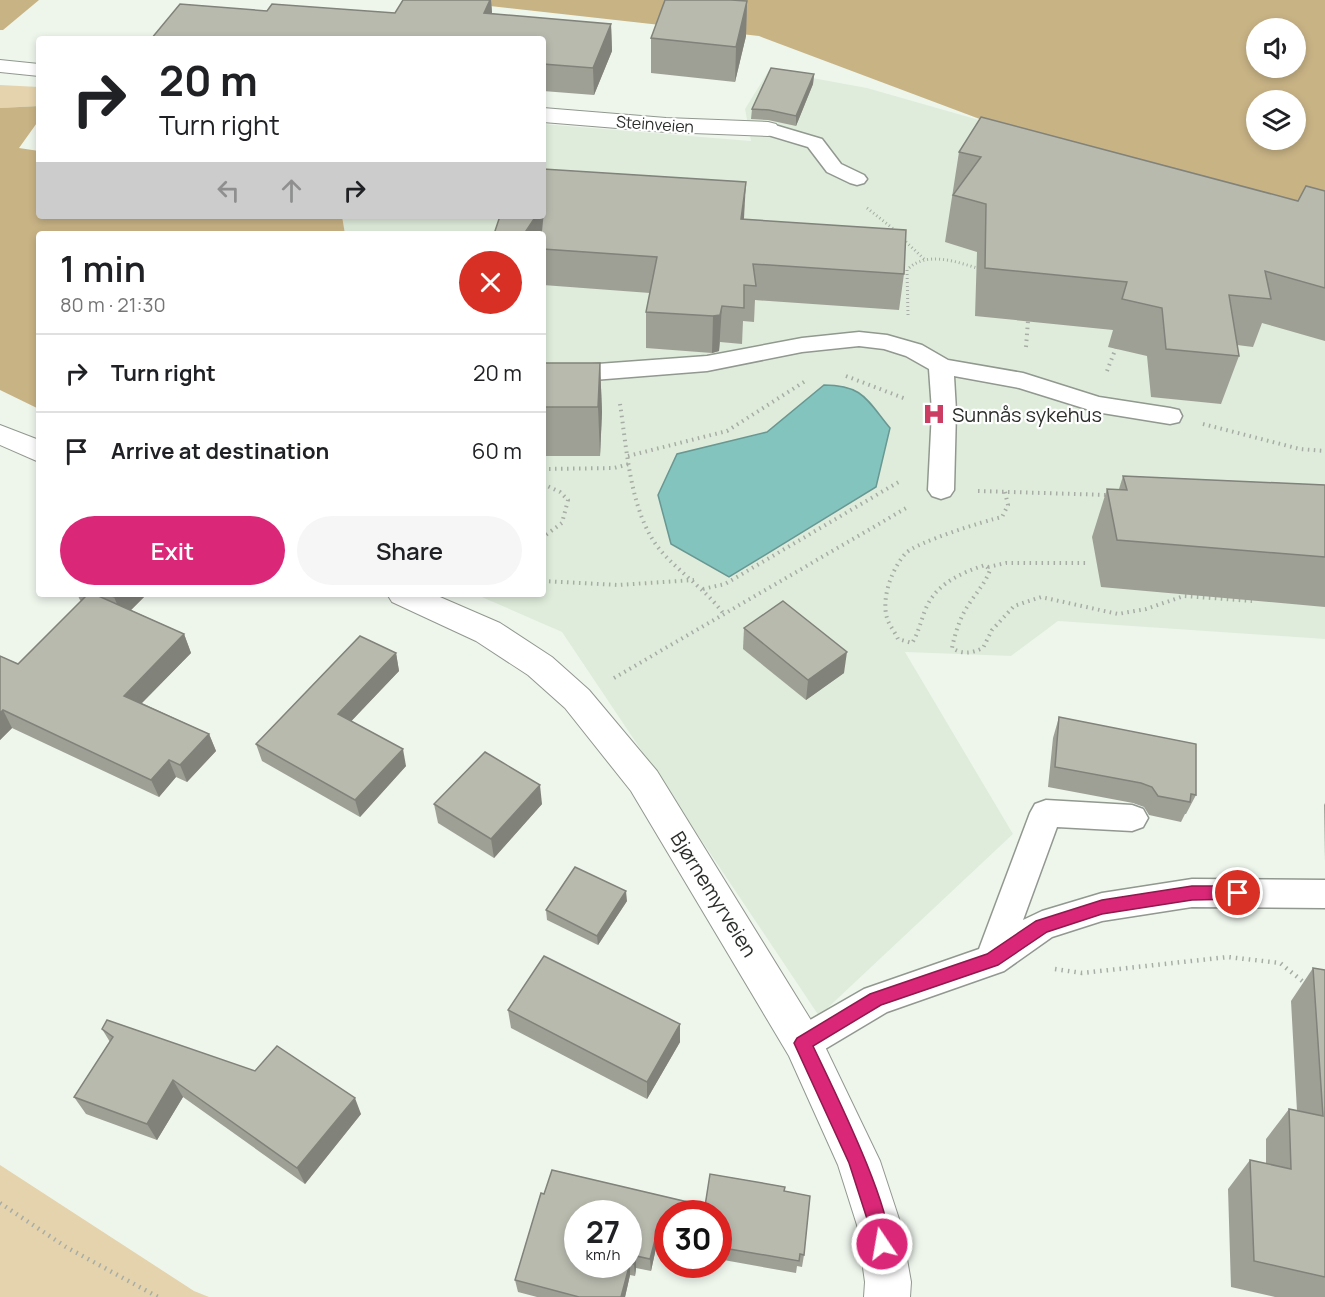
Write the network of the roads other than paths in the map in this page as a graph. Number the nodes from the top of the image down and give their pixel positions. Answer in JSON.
{"nodes":[{"id":1,"x":0,"y":66,"type":"edge"},
{"id":2,"x":36,"y":70,"type":"edge"},
{"id":3,"x":546,"y":115,"type":"edge"},
{"id":4,"x":768,"y":129,"type":"joint"},
{"id":5,"x":857,"y":179,"type":"road end"},
{"id":6,"x":941,"y":366,"type":"junction"},
{"id":7,"x":546,"y":376,"type":"edge"},
{"id":8,"x":1170,"y":416,"type":"road end"},
{"id":9,"x":0,"y":434,"type":"edge"},
{"id":10,"x":36,"y":451,"type":"edge"},
{"id":11,"x":941,"y":490,"type":"road end"},
{"id":12,"x":410,"y":597,"type":"edge"},
{"id":13,"x":1132,"y":818,"type":"dead end"},
{"id":14,"x":1325,"y":894,"type":"edge"},
{"id":15,"x":992,"y":960,"type":"junction"},
{"id":16,"x":803,"y":1043,"type":"junction"},
{"id":17,"x":887,"y":1297,"type":"edge"}],
"edges":[{"from":1,"to":2,"type":"street"},
{"from":3,"to":4,"type":"street","name":"Steinveien"},
{"from":4,"to":5,"type":"lane"},
{"from":6,"to":7,"type":"lane"},
{"from":6,"to":8,"type":"lane"},
{"from":6,"to":11,"type":"lane"},
{"from":9,"to":10,"type":"street"},
{"from":12,"to":16,"type":"street","name":"Bjørnemyrveien"},
{"from":13,"to":15,"type":"lane"},
{"from":14,"to":15,"type":"lane"},
{"from":15,"to":16,"type":"lane"},
{"from":16,"to":17,"type":"street","name":"Bjørnemyrveien"}]}
